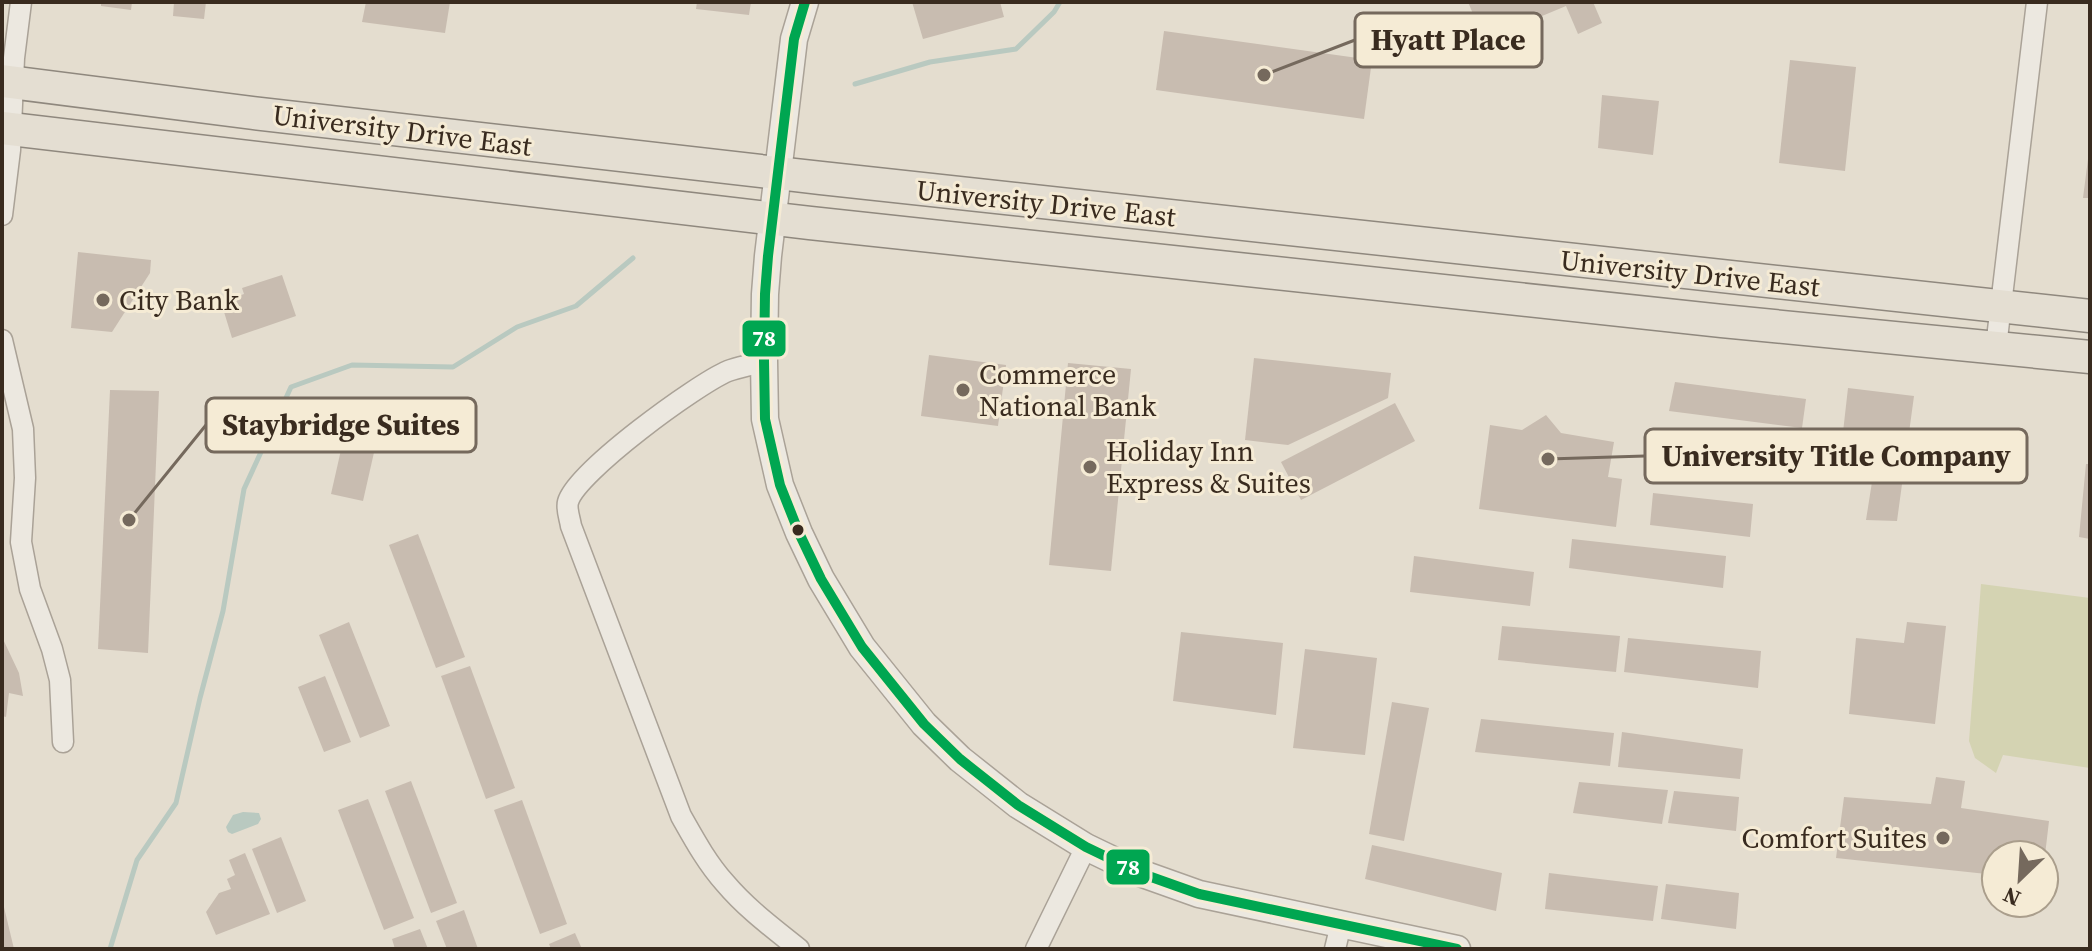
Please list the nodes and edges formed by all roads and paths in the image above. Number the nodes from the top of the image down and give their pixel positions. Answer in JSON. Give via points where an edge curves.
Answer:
{"nodes":[{"id":1,"x":21,"y":2,"type":"edge"},
{"id":2,"x":805,"y":2,"type":"edge"},
{"id":3,"x":2037,"y":2,"type":"edge"},
{"id":4,"x":8,"y":82,"type":"edge"},
{"id":5,"x":7,"y":129,"type":"edge"},
{"id":6,"x":777,"y":173,"type":"junction"},
{"id":7,"x":2,"y":215,"type":"edge"},
{"id":8,"x":772,"y":219,"type":"junction"},
{"id":9,"x":1467,"y":249,"type":"junction"},
{"id":10,"x":1464,"y":293,"type":"junction"},
{"id":11,"x":2001,"y":307,"type":"junction"},
{"id":12,"x":2090,"y":316,"type":"edge"},
{"id":13,"x":2,"y":340,"type":"edge"},
{"id":14,"x":1996,"y":347,"type":"junction"},
{"id":15,"x":2090,"y":357,"type":"edge"},
{"id":16,"x":764,"y":361,"type":"junction"},
{"id":17,"x":63,"y":742,"type":"dead end"},
{"id":18,"x":1086,"y":847,"type":"junction"},
{"id":19,"x":1338,"y":937,"type":"edge"},
{"id":20,"x":799,"y":949,"type":"edge"},
{"id":21,"x":1036,"y":949,"type":"edge"},
{"id":22,"x":1457,"y":949,"type":"edge"}],
"edges":[{"from":1,"to":4,"type":"street"},
{"from":2,"to":6,"type":"street","via":[[794,39]]},
{"from":3,"to":11,"type":"street"},
{"from":4,"to":5,"type":"street"},
{"from":4,"to":6,"type":"main road","name":"University Drive East"},
{"from":5,"to":7,"type":"street"},
{"from":5,"to":8,"type":"main road","name":"University Drive East"},
{"from":6,"to":8,"type":"street"},
{"from":6,"to":9,"type":"main road","name":"University Drive East"},
{"from":8,"to":10,"type":"main road","name":"University Drive East"},
{"from":8,"to":16,"type":"street"},
{"from":9,"to":10,"type":"main road"},
{"from":9,"to":11,"type":"main road","name":"University Drive East"},
{"from":10,"to":14,"type":"main road","name":"University Drive East"},
{"from":11,"to":12,"type":"main road","name":"University Drive East"},
{"from":11,"to":14,"type":"street"},
{"from":13,"to":17,"type":"street","via":[[23,429],[21,542],[30,589],[60,680]]},
{"from":14,"to":15,"type":"main road","name":"University Drive East"},
{"from":16,"to":18,"type":"street","via":[[765,419],[780,485],[821,579],[862,647],[924,724],[960,759],[1018,805]]},
{"from":16,"to":20,"type":"street","via":[[727,372],[635,434],[593,468],[567,505],[681,816],[723,882]]},
{"from":18,"to":19,"type":"street","via":[[1140,873]]},
{"from":18,"to":21,"type":"street"},
{"from":19,"to":22,"type":"street"}]}
